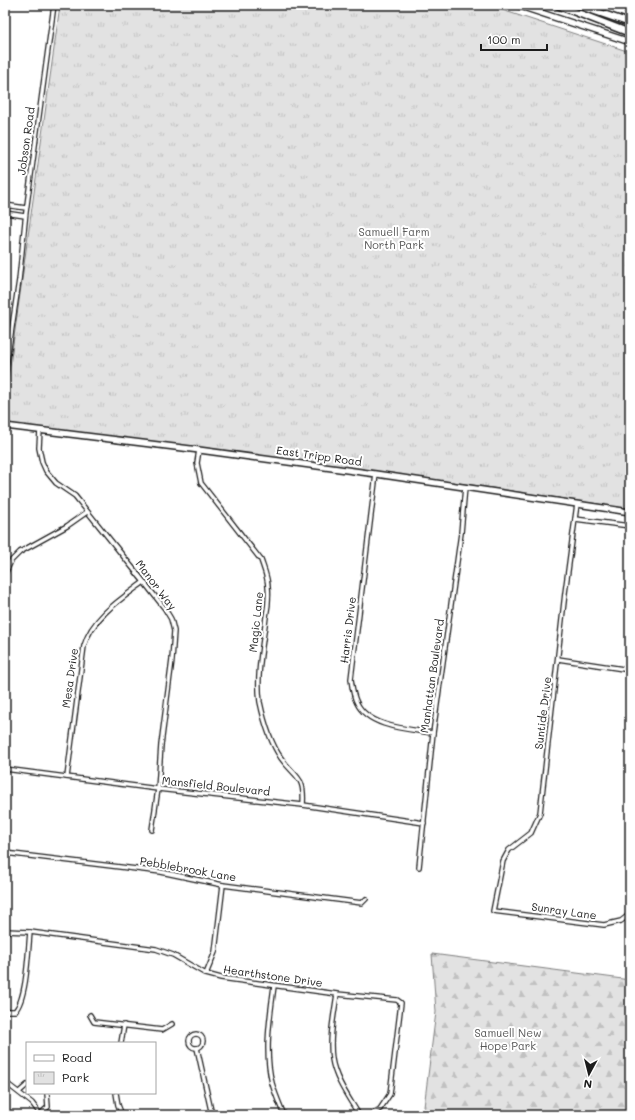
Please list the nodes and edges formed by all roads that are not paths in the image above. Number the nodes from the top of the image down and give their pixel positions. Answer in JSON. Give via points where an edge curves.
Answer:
{"nodes":[{"id":1,"x":54,"y":5,"type":"edge"},
{"id":2,"x":517,"y":5,"type":"edge"},
{"id":3,"x":557,"y":5,"type":"edge"},
{"id":4,"x":577,"y":5,"type":"edge"},
{"id":5,"x":619,"y":5,"type":"edge"},
{"id":6,"x":630,"y":9,"type":"edge"},
{"id":7,"x":630,"y":23,"type":"edge"},
{"id":8,"x":630,"y":34,"type":"edge"},
{"id":9,"x":630,"y":42,"type":"edge"},
{"id":10,"x":5,"y":205,"type":"edge"},
{"id":11,"x":26,"y":208,"type":"junction"},
{"id":12,"x":5,"y":213,"type":"edge"},
{"id":13,"x":25,"y":216,"type":"junction"},
{"id":14,"x":5,"y":374,"type":"edge"},
{"id":15,"x":5,"y":426,"type":"edge"},
{"id":16,"x":40,"y":430,"type":"junction"},
{"id":17,"x":199,"y":450,"type":"junction"},
{"id":18,"x":376,"y":474,"type":"junction"},
{"id":19,"x":465,"y":487,"type":"junction"},
{"id":20,"x":577,"y":504,"type":"junction"},
{"id":21,"x":87,"y":512,"type":"junction"},
{"id":22,"x":630,"y":512,"type":"edge"},
{"id":23,"x":575,"y":519,"type":"junction"},
{"id":24,"x":630,"y":526,"type":"edge"},
{"id":25,"x":5,"y":574,"type":"edge"},
{"id":26,"x":144,"y":582,"type":"junction"},
{"id":27,"x":558,"y":659,"type":"junction"},
{"id":28,"x":630,"y":670,"type":"edge"},
{"id":29,"x":433,"y":732,"type":"junction"},
{"id":30,"x":5,"y":769,"type":"edge"},
{"id":31,"x":67,"y":777,"type":"junction"},
{"id":32,"x":158,"y":789,"type":"junction"},
{"id":33,"x":303,"y":805,"type":"junction"},
{"id":34,"x":424,"y":823,"type":"junction"},
{"id":35,"x":152,"y":830,"type":"dead end"},
{"id":36,"x":5,"y":853,"type":"edge"},
{"id":37,"x":419,"y":867,"type":"dead end"},
{"id":38,"x":223,"y":885,"type":"junction"},
{"id":39,"x":366,"y":899,"type":"dead end"},
{"id":40,"x":493,"y":911,"type":"joint"},
{"id":41,"x":630,"y":914,"type":"edge"},
{"id":42,"x":5,"y":931,"type":"edge"},
{"id":43,"x":30,"y":932,"type":"junction"},
{"id":44,"x":206,"y":974,"type":"junction"},
{"id":45,"x":274,"y":986,"type":"junction"},
{"id":46,"x":337,"y":994,"type":"junction"},
{"id":47,"x":5,"y":1011,"type":"edge"},
{"id":48,"x":90,"y":1015,"type":"dead end"},
{"id":49,"x":172,"y":1024,"type":"dead end"},
{"id":50,"x":124,"y":1025,"type":"junction"},
{"id":51,"x":121,"y":1042,"type":"edge"},
{"id":52,"x":197,"y":1048,"type":"dead end"},
{"id":53,"x":5,"y":1082,"type":"edge"},
{"id":54,"x":26,"y":1087,"type":"edge"},
{"id":55,"x":19,"y":1092,"type":"junction"},
{"id":56,"x":47,"y":1094,"type":"edge"},
{"id":57,"x":116,"y":1094,"type":"edge"},
{"id":58,"x":41,"y":1114,"type":"edge"},
{"id":59,"x":122,"y":1115,"type":"edge"},
{"id":60,"x":212,"y":1115,"type":"edge"},
{"id":61,"x":284,"y":1115,"type":"edge"},
{"id":62,"x":359,"y":1115,"type":"edge"},
{"id":63,"x":370,"y":1115,"type":"edge"}],
"edges":[{"from":1,"to":11,"type":"street","name":"Jobson Road"},
{"from":2,"to":9,"type":"street"},
{"from":3,"to":8,"type":"highway"},
{"from":4,"to":7,"type":"highway"},
{"from":5,"to":6,"type":"highway"},
{"from":10,"to":11,"type":"street"},
{"from":11,"to":13,"type":"street","name":"Jobson Road"},
{"from":12,"to":13,"type":"street"},
{"from":13,"to":14,"type":"street","name":"Jobson Road","via":[[19,280]]},
{"from":15,"to":16,"type":"street","name":"East Tripp Road"},
{"from":16,"to":17,"type":"street","name":"East Tripp Road"},
{"from":16,"to":21,"type":"street","name":"Manor Way","via":[[39,448],[46,471],[56,483],[75,496]]},
{"from":17,"to":18,"type":"street","name":"East Tripp Road"},
{"from":17,"to":33,"type":"street","name":"Magic Lane","via":[[197,463],[201,483],[261,560],[264,569],[268,586],[268,606],[259,676],[260,700],[274,745],[302,785]]},
{"from":18,"to":19,"type":"street","name":"East Tripp Road"},
{"from":18,"to":29,"type":"street","name":"Harris Drive","via":[[350,679],[353,693],[362,710],[387,725]]},
{"from":19,"to":20,"type":"street","name":"East Tripp Road"},
{"from":19,"to":29,"type":"street","name":"Manhattan Boulevard"},
{"from":20,"to":22,"type":"street","name":"East Tripp Road"},
{"from":20,"to":23,"type":"street","name":"Suntide Drive"},
{"from":21,"to":25,"type":"street","via":[[20,552],[11,561]]},
{"from":21,"to":26,"type":"street","name":"Manor Way"},
{"from":23,"to":24,"type":"street"},
{"from":23,"to":27,"type":"street","name":"Suntide Drive"},
{"from":26,"to":31,"type":"street","name":"Mesa Drive","via":[[97,620],[86,637]]},
{"from":26,"to":32,"type":"street","name":"Manor Way","via":[[165,608],[174,631]]},
{"from":27,"to":28,"type":"street"},
{"from":27,"to":40,"type":"street","name":"Suntide Drive","via":[[540,813],[531,832],[509,850],[503,861]]},
{"from":29,"to":34,"type":"street","name":"Manhattan Boulevard"},
{"from":30,"to":31,"type":"street","name":"Mansfield Boulevard"},
{"from":31,"to":32,"type":"street","name":"Mansfield Boulevard"},
{"from":32,"to":33,"type":"street","name":"Mansfield Boulevard"},
{"from":32,"to":35,"type":"street","name":"Manor Way"},
{"from":33,"to":34,"type":"street","name":"Mansfield Boulevard"},
{"from":34,"to":37,"type":"street","name":"Manhattan Boulevard"},
{"from":36,"to":38,"type":"street","name":"Pebblebrook Lane","via":[[161,872]]},
{"from":38,"to":39,"type":"street","name":"Pebblebrook Lane","via":[[362,903]]},
{"from":38,"to":44,"type":"street","via":[[214,952]]},
{"from":40,"to":41,"type":"street","name":"Sunray Lane","via":[[604,925],[620,922]]},
{"from":42,"to":43,"type":"street","name":"Hearthstone Drive"},
{"from":43,"to":44,"type":"street","name":"Hearthstone Drive","via":[[156,949],[173,955]]},
{"from":43,"to":47,"type":"street","via":[[23,991],[15,1011]]},
{"from":44,"to":45,"type":"street","name":"Hearthstone Drive"},
{"from":45,"to":46,"type":"street","name":"Hearthstone Drive"},
{"from":45,"to":61,"type":"street","via":[[268,1040],[269,1067],[272,1084]]},
{"from":46,"to":62,"type":"street","via":[[332,1059],[339,1082]]},
{"from":46,"to":63,"type":"street","name":"Hearthstone Drive","via":[[397,1000],[401,1003],[390,1094],[380,1109]]},
{"from":48,"to":50,"type":"street","via":[[94,1022]]},
{"from":49,"to":50,"type":"street","via":[[162,1030]]},
{"from":50,"to":51,"type":"street"},
{"from":52,"to":60,"type":"street"},
{"from":53,"to":55,"type":"street"},
{"from":54,"to":55,"type":"street"},
{"from":55,"to":58,"type":"street"},
{"from":56,"to":58,"type":"street","via":[[48,1107]]},
{"from":57,"to":59,"type":"street"}]}
